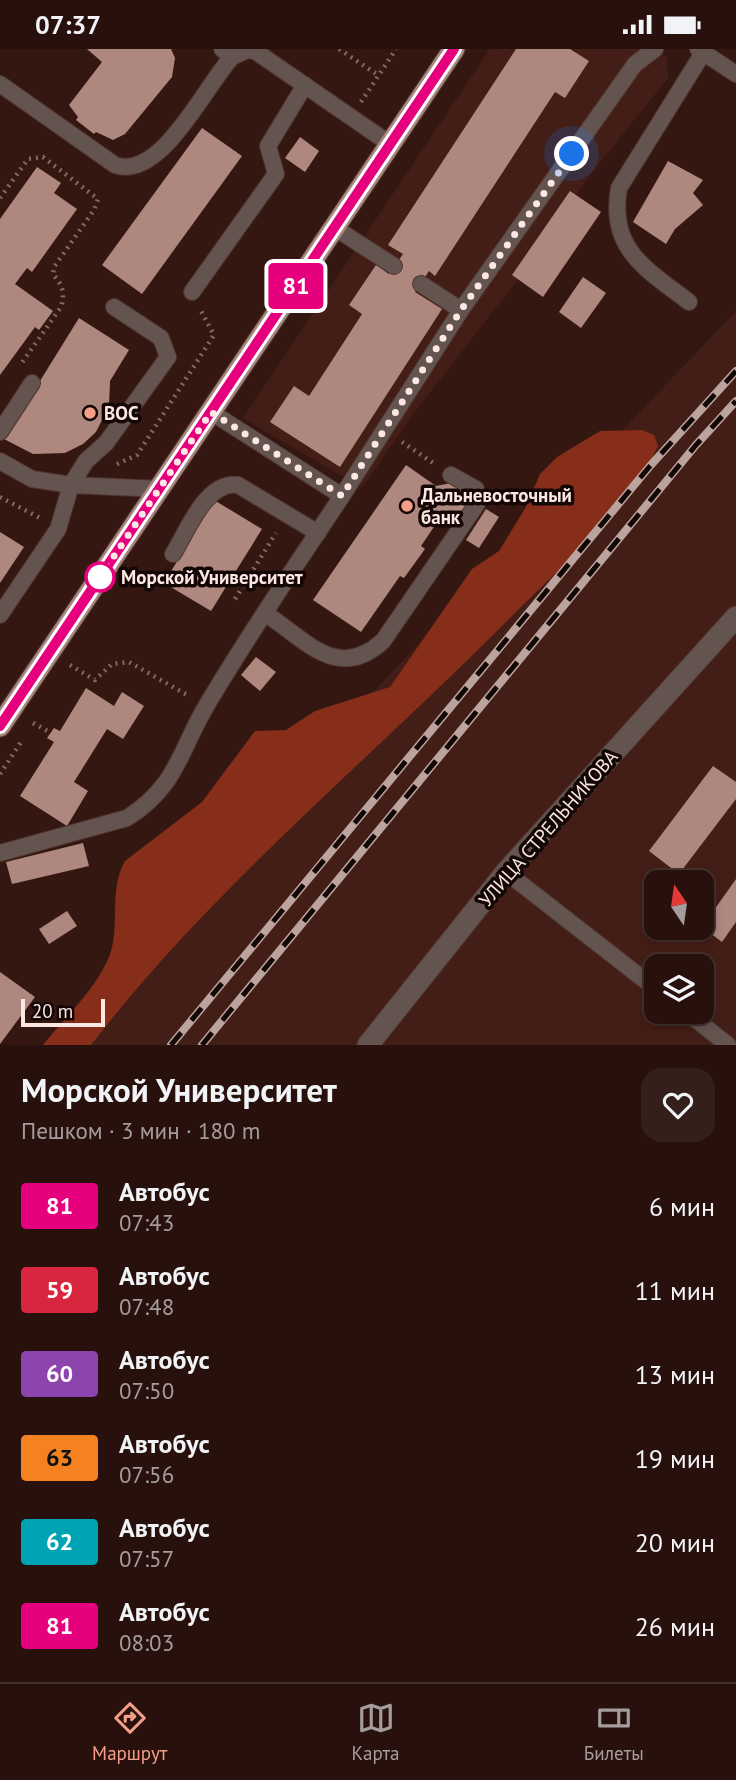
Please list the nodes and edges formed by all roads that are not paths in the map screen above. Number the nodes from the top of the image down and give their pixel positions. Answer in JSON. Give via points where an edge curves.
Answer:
{"nodes":[{"id":1,"x":247,"y":49,"type":"edge"},
{"id":2,"x":454,"y":49,"type":"edge"},
{"id":3,"x":655,"y":49,"type":"edge"},
{"id":4,"x":701,"y":51,"type":"edge"},
{"id":5,"x":227,"y":53,"type":"edge"},
{"id":6,"x":736,"y":74,"type":"edge"},
{"id":7,"x":0,"y":84,"type":"edge"},
{"id":8,"x":305,"y":85,"type":"junction"},
{"id":9,"x":390,"y":144,"type":"junction"},
{"id":10,"x":335,"y":228,"type":"junction"},
{"id":11,"x":394,"y":266,"type":"dead end"},
{"id":12,"x":421,"y":283,"type":"dead end"},
{"id":13,"x":192,"y":292,"type":"dead end"},
{"id":14,"x":689,"y":302,"type":"dead end"},
{"id":15,"x":114,"y":307,"type":"dead end"},
{"id":16,"x":461,"y":310,"type":"junction"},
{"id":17,"x":32,"y":383,"type":"dead end"},
{"id":18,"x":211,"y":412,"type":"junction"},
{"id":19,"x":0,"y":432,"type":"edge"},
{"id":20,"x":0,"y":461,"type":"edge"},
{"id":21,"x":451,"y":475,"type":"road end"},
{"id":22,"x":71,"y":485,"type":"junction"},
{"id":23,"x":161,"y":489,"type":"junction"},
{"id":24,"x":342,"y":496,"type":"junction"},
{"id":25,"x":318,"y":533,"type":"junction"},
{"id":26,"x":173,"y":554,"type":"dead end"},
{"id":27,"x":266,"y":614,"type":"junction"},
{"id":28,"x":0,"y":615,"type":"edge"},
{"id":29,"x":736,"y":617,"type":"edge"},
{"id":30,"x":0,"y":726,"type":"edge"},
{"id":31,"x":0,"y":853,"type":"edge"},
{"id":32,"x":506,"y":872,"type":"junction"},
{"id":33,"x":644,"y":980,"type":"edge"},
{"id":34,"x":701,"y":1024,"type":"edge"},
{"id":35,"x":368,"y":1045,"type":"edge"},
{"id":36,"x":728,"y":1045,"type":"edge"}],
"edges":[{"from":1,"to":5,"type":"lane"},
{"from":1,"to":8,"type":"lane"},
{"from":2,"to":9,"type":"main road"},
{"from":3,"to":16,"type":"lane","via":[[635,64]]},
{"from":4,"to":6,"type":"lane"},
{"from":4,"to":14,"type":"lane","via":[[619,188],[614,214],[627,247],[641,265]]},
{"from":5,"to":7,"type":"lane","via":[[159,153],[134,168],[115,165]]},
{"from":8,"to":9,"type":"lane"},
{"from":8,"to":13,"type":"lane","via":[[268,146],[276,174]]},
{"from":9,"to":10,"type":"main road"},
{"from":10,"to":11,"type":"lane"},
{"from":10,"to":18,"type":"main road"},
{"from":12,"to":16,"type":"lane"},
{"from":15,"to":22,"type":"lane","via":[[161,338],[168,357]]},
{"from":16,"to":24,"type":"lane"},
{"from":17,"to":19,"type":"lane"},
{"from":18,"to":23,"type":"main road"},
{"from":18,"to":24,"type":"lane"},
{"from":20,"to":22,"type":"lane","via":[[32,479]]},
{"from":21,"to":27,"type":"lane","via":[[476,489],[477,504],[383,641],[367,655],[335,659]]},
{"from":22,"to":23,"type":"lane"},
{"from":22,"to":28,"type":"lane","via":[[58,529]]},
{"from":23,"to":30,"type":"main road"},
{"from":24,"to":25,"type":"lane"},
{"from":25,"to":26,"type":"lane","via":[[238,485],[228,485],[212,493]]},
{"from":25,"to":27,"type":"lane"},
{"from":27,"to":31,"type":"lane","via":[[206,705],[170,777],[144,807],[105,826]]},
{"from":29,"to":32,"type":"street","name":"УЛИЦА СТРЕЛЬНИКОВА"},
{"from":32,"to":33,"type":"lane"},
{"from":32,"to":35,"type":"street","name":"УЛИЦА СТРЕЛЬНИКОВА"},
{"from":34,"to":36,"type":"lane"}]}
